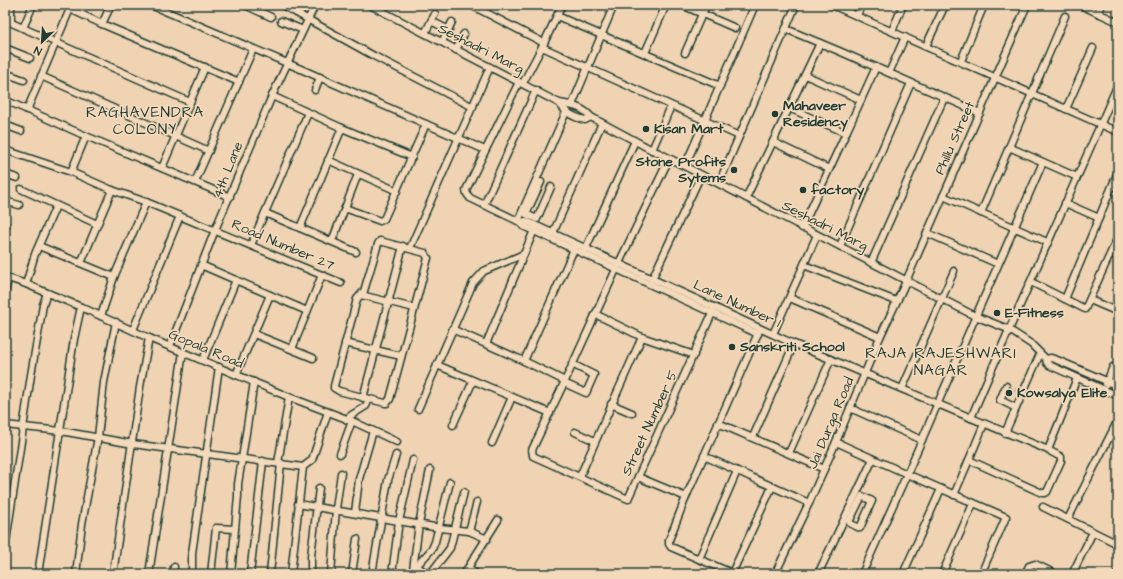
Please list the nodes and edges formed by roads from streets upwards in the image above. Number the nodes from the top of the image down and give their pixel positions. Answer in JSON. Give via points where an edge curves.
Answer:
{"nodes":[{"id":1,"x":12,"y":5,"type":"edge"},
{"id":2,"x":34,"y":5,"type":"edge"},
{"id":3,"x":111,"y":5,"type":"edge"},
{"id":4,"x":151,"y":5,"type":"edge"},
{"id":5,"x":245,"y":5,"type":"edge"},
{"id":6,"x":282,"y":5,"type":"edge"},
{"id":7,"x":315,"y":5,"type":"edge"},
{"id":8,"x":370,"y":5,"type":"edge"},
{"id":9,"x":471,"y":5,"type":"edge"},
{"id":10,"x":562,"y":5,"type":"edge"},
{"id":11,"x":614,"y":5,"type":"edge"},
{"id":12,"x":666,"y":5,"type":"edge"},
{"id":13,"x":682,"y":5,"type":"edge"},
{"id":14,"x":706,"y":5,"type":"edge"},
{"id":15,"x":755,"y":5,"type":"edge"},
{"id":16,"x":796,"y":5,"type":"edge"},
{"id":17,"x":832,"y":5,"type":"edge"},
{"id":18,"x":861,"y":5,"type":"edge"},
{"id":19,"x":903,"y":5,"type":"edge"},
{"id":20,"x":944,"y":5,"type":"edge"},
{"id":21,"x":984,"y":5,"type":"edge"},
{"id":22,"x":1027,"y":5,"type":"edge"},
{"id":23,"x":1080,"y":5,"type":"edge"},
{"id":24,"x":1101,"y":5,"type":"edge"},
{"id":25,"x":71,"y":7,"type":"edge"},
{"id":26,"x":382,"y":8,"type":"edge"},
{"id":27,"x":1095,"y":9,"type":"edge"},
{"id":28,"x":435,"y":14,"type":"dead end"},
{"id":29,"x":702,"y":14,"type":"junction"},
{"id":30,"x":557,"y":16,"type":"junction"},
{"id":31,"x":857,"y":16,"type":"junction"},
{"id":32,"x":1065,"y":16,"type":"dead end"},
{"id":33,"x":271,"y":17,"type":"dead end"},
{"id":34,"x":308,"y":19,"type":"junction"},
{"id":35,"x":281,"y":20,"type":"dead end"},
{"id":36,"x":8,"y":21,"type":"edge"},
{"id":37,"x":431,"y":21,"type":"junction"},
{"id":38,"x":452,"y":22,"type":"dead end"},
{"id":39,"x":1118,"y":22,"type":"edge"},
{"id":40,"x":102,"y":24,"type":"junction"},
{"id":41,"x":23,"y":28,"type":"junction"},
{"id":42,"x":735,"y":28,"type":"dead end"},
{"id":43,"x":786,"y":29,"type":"junction"},
{"id":44,"x":303,"y":30,"type":"junction"},
{"id":45,"x":449,"y":30,"type":"junction"},
{"id":46,"x":892,"y":31,"type":"junction"},
{"id":47,"x":425,"y":34,"type":"junction"},
{"id":48,"x":464,"y":34,"type":"dead end"},
{"id":49,"x":601,"y":35,"type":"junction"},
{"id":50,"x":905,"y":37,"type":"junction"},
{"id":51,"x":442,"y":42,"type":"junction"},
{"id":52,"x":55,"y":43,"type":"junction"},
{"id":53,"x":820,"y":43,"type":"junction"},
{"id":54,"x":543,"y":45,"type":"junction"},
{"id":55,"x":926,"y":46,"type":"junction"},
{"id":56,"x":5,"y":48,"type":"edge"},
{"id":57,"x":1093,"y":48,"type":"dead end"},
{"id":58,"x":253,"y":49,"type":"junction"},
{"id":59,"x":456,"y":50,"type":"junction"},
{"id":60,"x":686,"y":53,"type":"dead end"},
{"id":61,"x":645,"y":54,"type":"junction"},
{"id":62,"x":30,"y":58,"type":"dead end"},
{"id":63,"x":961,"y":61,"type":"junction"},
{"id":64,"x":287,"y":62,"type":"junction"},
{"id":65,"x":205,"y":67,"type":"junction"},
{"id":66,"x":490,"y":67,"type":"junction"},
{"id":67,"x":588,"y":67,"type":"junction"},
{"id":68,"x":876,"y":67,"type":"junction"},
{"id":69,"x":5,"y":73,"type":"edge"},
{"id":70,"x":889,"y":73,"type":"junction"},
{"id":71,"x":805,"y":75,"type":"junction"},
{"id":72,"x":41,"y":76,"type":"junction"},
{"id":73,"x":996,"y":76,"type":"junction"},
{"id":74,"x":320,"y":77,"type":"junction"},
{"id":75,"x":24,"y":80,"type":"dead end"},
{"id":76,"x":239,"y":82,"type":"junction"},
{"id":77,"x":521,"y":82,"type":"junction"},
{"id":78,"x":911,"y":83,"type":"junction"},
{"id":79,"x":1118,"y":84,"type":"edge"},
{"id":80,"x":720,"y":86,"type":"junction"},
{"id":81,"x":315,"y":90,"type":"dead end"},
{"id":82,"x":536,"y":90,"type":"junction"},
{"id":83,"x":1032,"y":94,"type":"junction"},
{"id":84,"x":272,"y":96,"type":"junction"},
{"id":85,"x":944,"y":98,"type":"junction"},
{"id":86,"x":5,"y":100,"type":"edge"},
{"id":87,"x":861,"y":100,"type":"junction"},
{"id":88,"x":190,"y":102,"type":"junction"},
{"id":89,"x":559,"y":103,"type":"junction"},
{"id":90,"x":572,"y":105,"type":"junction"},
{"id":91,"x":671,"y":106,"type":"junction"},
{"id":92,"x":473,"y":107,"type":"junction"},
{"id":93,"x":790,"y":108,"type":"junction"},
{"id":94,"x":1066,"y":109,"type":"junction"},
{"id":95,"x":27,"y":110,"type":"junction"},
{"id":96,"x":566,"y":112,"type":"junction"},
{"id":97,"x":308,"y":113,"type":"junction"},
{"id":98,"x":980,"y":113,"type":"junction"},
{"id":99,"x":591,"y":117,"type":"junction"},
{"id":100,"x":705,"y":121,"type":"junction"},
{"id":101,"x":602,"y":123,"type":"junction"},
{"id":102,"x":1101,"y":123,"type":"junction"},
{"id":103,"x":426,"y":124,"type":"junction"},
{"id":104,"x":5,"y":125,"type":"edge"},
{"id":105,"x":342,"y":128,"type":"junction"},
{"id":106,"x":21,"y":131,"type":"dead end"},
{"id":107,"x":1118,"y":132,"type":"edge"},
{"id":108,"x":846,"y":133,"type":"junction"},
{"id":109,"x":86,"y":136,"type":"junction"},
{"id":110,"x":175,"y":136,"type":"junction"},
{"id":111,"x":739,"y":136,"type":"junction"},
{"id":112,"x":459,"y":138,"type":"junction"},
{"id":113,"x":635,"y":141,"type":"junction"},
{"id":114,"x":773,"y":142,"type":"junction"},
{"id":115,"x":1009,"y":147,"type":"junction"},
{"id":116,"x":5,"y":150,"type":"edge"},
{"id":117,"x":485,"y":150,"type":"junction"},
{"id":118,"x":652,"y":150,"type":"junction"},
{"id":119,"x":209,"y":151,"type":"junction"},
{"id":120,"x":412,"y":157,"type":"junction"},
{"id":121,"x":669,"y":158,"type":"junction"},
{"id":122,"x":328,"y":160,"type":"junction"},
{"id":123,"x":1043,"y":162,"type":"junction"},
{"id":124,"x":685,"y":166,"type":"junction"},
{"id":125,"x":162,"y":168,"type":"junction"},
{"id":126,"x":829,"y":169,"type":"junction"},
{"id":127,"x":71,"y":172,"type":"junction"},
{"id":128,"x":1118,"y":172,"type":"edge"},
{"id":129,"x":5,"y":174,"type":"edge"},
{"id":130,"x":358,"y":174,"type":"junction"},
{"id":131,"x":701,"y":175,"type":"junction"},
{"id":132,"x":1077,"y":177,"type":"junction"},
{"id":133,"x":17,"y":178,"type":"dead end"},
{"id":134,"x":194,"y":182,"type":"junction"},
{"id":135,"x":541,"y":182,"type":"dead end"},
{"id":136,"x":718,"y":183,"type":"junction"},
{"id":137,"x":551,"y":187,"type":"dead end"},
{"id":138,"x":21,"y":190,"type":"dead end"},
{"id":139,"x":112,"y":190,"type":"junction"},
{"id":140,"x":397,"y":191,"type":"junction"},
{"id":141,"x":532,"y":195,"type":"junction"},
{"id":142,"x":943,"y":196,"type":"junction"},
{"id":143,"x":230,"y":197,"type":"junction"},
{"id":144,"x":746,"y":198,"type":"junction"},
{"id":145,"x":5,"y":201,"type":"edge"},
{"id":146,"x":545,"y":201,"type":"junction"},
{"id":147,"x":146,"y":202,"type":"junction"},
{"id":148,"x":1065,"y":203,"type":"junction"},
{"id":149,"x":19,"y":204,"type":"dead end"},
{"id":150,"x":484,"y":205,"type":"junction"},
{"id":151,"x":56,"y":206,"type":"junction"},
{"id":152,"x":345,"y":208,"type":"junction"},
{"id":153,"x":265,"y":213,"type":"junction"},
{"id":154,"x":981,"y":213,"type":"junction"},
{"id":155,"x":180,"y":216,"type":"junction"},
{"id":156,"x":1099,"y":218,"type":"junction"},
{"id":157,"x":519,"y":221,"type":"junction"},
{"id":158,"x":97,"y":224,"type":"junction"},
{"id":159,"x":300,"y":228,"type":"junction"},
{"id":160,"x":535,"y":228,"type":"junction"},
{"id":161,"x":802,"y":228,"type":"junction"},
{"id":162,"x":1014,"y":228,"type":"junction"},
{"id":163,"x":215,"y":230,"type":"junction"},
{"id":164,"x":553,"y":233,"type":"junction"},
{"id":165,"x":927,"y":233,"type":"junction"},
{"id":166,"x":817,"y":235,"type":"junction"},
{"id":167,"x":1118,"y":237,"type":"edge"},
{"id":168,"x":332,"y":241,"type":"junction"},
{"id":169,"x":1048,"y":242,"type":"junction"},
{"id":170,"x":251,"y":245,"type":"junction"},
{"id":171,"x":39,"y":246,"type":"junction"},
{"id":172,"x":402,"y":246,"type":"junction"},
{"id":173,"x":840,"y":246,"type":"junction"},
{"id":174,"x":575,"y":247,"type":"junction"},
{"id":175,"x":410,"y":248,"type":"junction"},
{"id":176,"x":584,"y":251,"type":"junction"},
{"id":177,"x":356,"y":252,"type":"dead end"},
{"id":178,"x":524,"y":254,"type":"junction"},
{"id":179,"x":81,"y":263,"type":"junction"},
{"id":180,"x":871,"y":263,"type":"junction"},
{"id":181,"x":998,"y":264,"type":"junction"},
{"id":182,"x":201,"y":265,"type":"junction"},
{"id":183,"x":804,"y":265,"type":"junction"},
{"id":184,"x":617,"y":266,"type":"junction"},
{"id":185,"x":954,"y":271,"type":"dead end"},
{"id":186,"x":322,"y":275,"type":"junction"},
{"id":187,"x":114,"y":276,"type":"junction"},
{"id":188,"x":6,"y":278,"type":"edge"},
{"id":189,"x":652,"y":279,"type":"junction"},
{"id":190,"x":236,"y":280,"type":"junction"},
{"id":191,"x":906,"y":280,"type":"junction"},
{"id":192,"x":1031,"y":282,"type":"junction"},
{"id":193,"x":341,"y":283,"type":"dead end"},
{"id":194,"x":26,"y":284,"type":"junction"},
{"id":195,"x":5,"y":292,"type":"edge"},
{"id":196,"x":46,"y":293,"type":"junction"},
{"id":197,"x":270,"y":295,"type":"junction"},
{"id":198,"x":361,"y":295,"type":"junction"},
{"id":199,"x":790,"y":298,"type":"junction"},
{"id":200,"x":942,"y":299,"type":"junction"},
{"id":201,"x":1065,"y":299,"type":"junction"},
{"id":202,"x":1090,"y":300,"type":"junction"},
{"id":203,"x":896,"y":301,"type":"junction"},
{"id":204,"x":388,"y":302,"type":"junction"},
{"id":205,"x":81,"y":307,"type":"junction"},
{"id":206,"x":414,"y":308,"type":"junction"},
{"id":207,"x":714,"y":310,"type":"junction"},
{"id":208,"x":307,"y":311,"type":"junction"},
{"id":209,"x":1118,"y":312,"type":"edge"},
{"id":210,"x":595,"y":314,"type":"junction"},
{"id":211,"x":101,"y":316,"type":"junction"},
{"id":212,"x":975,"y":316,"type":"junction"},
{"id":213,"x":116,"y":322,"type":"junction"},
{"id":214,"x":452,"y":329,"type":"junction"},
{"id":215,"x":133,"y":330,"type":"junction"},
{"id":216,"x":1008,"y":330,"type":"junction"},
{"id":217,"x":759,"y":331,"type":"junction"},
{"id":218,"x":254,"y":334,"type":"junction"},
{"id":219,"x":773,"y":334,"type":"junction"},
{"id":220,"x":642,"y":337,"type":"junction"},
{"id":221,"x":880,"y":337,"type":"junction"},
{"id":222,"x":149,"y":338,"type":"junction"},
{"id":223,"x":345,"y":343,"type":"junction"},
{"id":224,"x":486,"y":344,"type":"junction"},
{"id":225,"x":794,"y":344,"type":"junction"},
{"id":226,"x":170,"y":346,"type":"junction"},
{"id":227,"x":292,"y":349,"type":"junction"},
{"id":228,"x":376,"y":350,"type":"junction"},
{"id":229,"x":183,"y":352,"type":"junction"},
{"id":230,"x":1040,"y":354,"type":"junction"},
{"id":231,"x":694,"y":355,"type":"junction"},
{"id":232,"x":401,"y":356,"type":"junction"},
{"id":233,"x":313,"y":358,"type":"dead end"},
{"id":234,"x":831,"y":359,"type":"junction"},
{"id":235,"x":1046,"y":359,"type":"junction"},
{"id":236,"x":204,"y":360,"type":"junction"},
{"id":237,"x":524,"y":361,"type":"junction"},
{"id":238,"x":572,"y":364,"type":"junction"},
{"id":239,"x":437,"y":365,"type":"junction"},
{"id":240,"x":219,"y":367,"type":"junction"},
{"id":241,"x":1113,"y":367,"type":"dead end"},
{"id":242,"x":865,"y":373,"type":"junction"},
{"id":243,"x":236,"y":375,"type":"junction"},
{"id":244,"x":1077,"y":378,"type":"junction"},
{"id":245,"x":473,"y":381,"type":"junction"},
{"id":246,"x":1107,"y":381,"type":"junction"},
{"id":247,"x":254,"y":382,"type":"junction"},
{"id":248,"x":565,"y":382,"type":"junction"},
{"id":249,"x":1006,"y":386,"type":"dead end"},
{"id":250,"x":1118,"y":386,"type":"edge"},
{"id":251,"x":902,"y":389,"type":"junction"},
{"id":252,"x":1104,"y":389,"type":"junction"},
{"id":253,"x":1118,"y":396,"type":"edge"},
{"id":254,"x":289,"y":397,"type":"junction"},
{"id":255,"x":512,"y":397,"type":"junction"},
{"id":256,"x":363,"y":398,"type":"junction"},
{"id":257,"x":1011,"y":401,"type":"dead end"},
{"id":258,"x":611,"y":404,"type":"junction"},
{"id":259,"x":938,"y":404,"type":"junction"},
{"id":260,"x":1017,"y":406,"type":"junction"},
{"id":261,"x":850,"y":408,"type":"junction"},
{"id":262,"x":418,"y":409,"type":"dead end"},
{"id":263,"x":360,"y":410,"type":"junction"},
{"id":264,"x":328,"y":412,"type":"junction"},
{"id":265,"x":550,"y":413,"type":"junction"},
{"id":266,"x":632,"y":413,"type":"dead end"},
{"id":267,"x":971,"y":418,"type":"junction"},
{"id":268,"x":350,"y":420,"type":"junction"},
{"id":269,"x":1118,"y":420,"type":"edge"},
{"id":270,"x":718,"y":423,"type":"junction"},
{"id":271,"x":984,"y":424,"type":"junction"},
{"id":272,"x":5,"y":425,"type":"edge"},
{"id":273,"x":453,"y":425,"type":"dead end"},
{"id":274,"x":23,"y":428,"type":"junction"},
{"id":275,"x":61,"y":431,"type":"junction"},
{"id":276,"x":373,"y":431,"type":"junction"},
{"id":277,"x":575,"y":432,"type":"dead end"},
{"id":278,"x":1005,"y":433,"type":"junction"},
{"id":279,"x":98,"y":437,"type":"junction"},
{"id":280,"x":752,"y":437,"type":"junction"},
{"id":281,"x":922,"y":440,"type":"junction"},
{"id":282,"x":595,"y":441,"type":"junction"},
{"id":283,"x":397,"y":442,"type":"dead end"},
{"id":284,"x":836,"y":442,"type":"junction"},
{"id":285,"x":492,"y":443,"type":"dead end"},
{"id":286,"x":133,"y":444,"type":"junction"},
{"id":287,"x":169,"y":448,"type":"junction"},
{"id":288,"x":1048,"y":450,"type":"junction"},
{"id":289,"x":207,"y":453,"type":"junction"},
{"id":290,"x":789,"y":453,"type":"junction"},
{"id":291,"x":340,"y":454,"type":"dead end"},
{"id":292,"x":396,"y":455,"type":"dead end"},
{"id":293,"x":704,"y":456,"type":"junction"},
{"id":294,"x":242,"y":458,"type":"junction"},
{"id":295,"x":873,"y":459,"type":"junction"},
{"id":296,"x":413,"y":460,"type":"dead end"},
{"id":297,"x":969,"y":460,"type":"junction"},
{"id":298,"x":263,"y":461,"type":"junction"},
{"id":299,"x":280,"y":463,"type":"junction"},
{"id":300,"x":303,"y":467,"type":"junction"},
{"id":301,"x":824,"y":469,"type":"junction"},
{"id":302,"x":430,"y":470,"type":"dead end"},
{"id":303,"x":737,"y":471,"type":"junction"},
{"id":304,"x":341,"y":472,"type":"dead end"},
{"id":305,"x":907,"y":474,"type":"junction"},
{"id":306,"x":580,"y":476,"type":"junction"},
{"id":307,"x":638,"y":477,"type":"junction"},
{"id":308,"x":450,"y":482,"type":"dead end"},
{"id":309,"x":772,"y":486,"type":"junction"},
{"id":310,"x":319,"y":488,"type":"dead end"},
{"id":311,"x":940,"y":489,"type":"junction"},
{"id":312,"x":464,"y":492,"type":"dead end"},
{"id":313,"x":954,"y":495,"type":"junction"},
{"id":314,"x":686,"y":497,"type":"junction"},
{"id":315,"x":857,"y":500,"type":"junction"},
{"id":316,"x":477,"y":502,"type":"dead end"},
{"id":317,"x":809,"y":503,"type":"junction"},
{"id":318,"x":298,"y":504,"type":"junction"},
{"id":319,"x":973,"y":504,"type":"junction"},
{"id":320,"x":317,"y":506,"type":"junction"},
{"id":321,"x":1043,"y":507,"type":"dead end"},
{"id":322,"x":336,"y":509,"type":"junction"},
{"id":323,"x":355,"y":513,"type":"junction"},
{"id":324,"x":849,"y":517,"type":"junction"},
{"id":325,"x":381,"y":518,"type":"junction"},
{"id":326,"x":1068,"y":519,"type":"junction"},
{"id":327,"x":498,"y":520,"type":"dead end"},
{"id":328,"x":399,"y":521,"type":"junction"},
{"id":329,"x":419,"y":524,"type":"junction"},
{"id":330,"x":440,"y":528,"type":"junction"},
{"id":331,"x":235,"y":529,"type":"junction"},
{"id":332,"x":456,"y":530,"type":"junction"},
{"id":333,"x":469,"y":531,"type":"junction"},
{"id":334,"x":1093,"y":532,"type":"junction"},
{"id":335,"x":486,"y":538,"type":"junction"},
{"id":336,"x":357,"y":539,"type":"dead end"},
{"id":337,"x":1118,"y":543,"type":"edge"},
{"id":338,"x":5,"y":548,"type":"edge"},
{"id":339,"x":699,"y":559,"type":"junction"},
{"id":340,"x":174,"y":567,"type":"dead end"},
{"id":341,"x":468,"y":568,"type":"junction"},
{"id":342,"x":413,"y":570,"type":"edge"},
{"id":343,"x":38,"y":574,"type":"edge"},
{"id":344,"x":76,"y":574,"type":"edge"},
{"id":345,"x":113,"y":574,"type":"edge"},
{"id":346,"x":149,"y":574,"type":"edge"},
{"id":347,"x":173,"y":574,"type":"edge"},
{"id":348,"x":192,"y":574,"type":"edge"},
{"id":349,"x":211,"y":574,"type":"edge"},
{"id":350,"x":231,"y":574,"type":"edge"},
{"id":351,"x":250,"y":574,"type":"edge"},
{"id":352,"x":270,"y":574,"type":"edge"},
{"id":353,"x":290,"y":574,"type":"edge"},
{"id":354,"x":311,"y":574,"type":"edge"},
{"id":355,"x":331,"y":574,"type":"edge"},
{"id":356,"x":352,"y":574,"type":"edge"},
{"id":357,"x":372,"y":574,"type":"edge"},
{"id":358,"x":392,"y":574,"type":"edge"},
{"id":359,"x":429,"y":574,"type":"edge"},
{"id":360,"x":464,"y":574,"type":"edge"},
{"id":361,"x":476,"y":574,"type":"edge"},
{"id":362,"x":733,"y":574,"type":"edge"},
{"id":363,"x":775,"y":574,"type":"edge"},
{"id":364,"x":818,"y":574,"type":"edge"},
{"id":365,"x":862,"y":574,"type":"edge"},
{"id":366,"x":903,"y":574,"type":"edge"},
{"id":367,"x":942,"y":574,"type":"edge"},
{"id":368,"x":981,"y":574,"type":"edge"},
{"id":369,"x":1025,"y":574,"type":"edge"},
{"id":370,"x":1056,"y":574,"type":"edge"},
{"id":371,"x":1072,"y":574,"type":"edge"}],
"edges":[{"from":1,"to":36,"type":"street"},
{"from":2,"to":41,"type":"street"},
{"from":3,"to":40,"type":"street"},
{"from":4,"to":58,"type":"street"},
{"from":5,"to":33,"type":"street"},
{"from":6,"to":34,"type":"street"},
{"from":7,"to":34,"type":"street","name":"4th Lane"},
{"from":8,"to":26,"type":"street","name":"Seshadri Marg"},
{"from":9,"to":54,"type":"street"},
{"from":10,"to":30,"type":"street"},
{"from":11,"to":49,"type":"street"},
{"from":12,"to":61,"type":"street"},
{"from":13,"to":29,"type":"street"},
{"from":14,"to":29,"type":"street"},
{"from":15,"to":80,"type":"street"},
{"from":16,"to":43,"type":"street"},
{"from":17,"to":31,"type":"street"},
{"from":18,"to":31,"type":"street"},
{"from":19,"to":46,"type":"street"},
{"from":20,"to":55,"type":"street"},
{"from":21,"to":63,"type":"street"},
{"from":22,"to":73,"type":"street","name":"Phillu Street"},
{"from":23,"to":27,"type":"street"},
{"from":24,"to":27,"type":"street"},
{"from":25,"to":40,"type":"street"},
{"from":25,"to":52,"type":"street"},
{"from":26,"to":47,"type":"street","name":"Seshadri Marg"},
{"from":27,"to":39,"type":"street"},
{"from":28,"to":37,"type":"street"},
{"from":29,"to":42,"type":"street"},
{"from":29,"to":60,"type":"street"},
{"from":30,"to":49,"type":"street"},
{"from":30,"to":54,"type":"street"},
{"from":31,"to":46,"type":"street"},
{"from":32,"to":83,"type":"street"},
{"from":34,"to":44,"type":"street","name":"4th Lane"},
{"from":34,"to":92,"type":"street"},
{"from":35,"to":44,"type":"street"},
{"from":36,"to":41,"type":"street"},
{"from":37,"to":45,"type":"street"},
{"from":37,"to":47,"type":"street"},
{"from":38,"to":45,"type":"street"},
{"from":40,"to":65,"type":"street"},
{"from":41,"to":52,"type":"street"},
{"from":43,"to":53,"type":"street"},
{"from":43,"to":111,"type":"street"},
{"from":44,"to":64,"type":"street","name":"4th Lane"},
{"from":45,"to":51,"type":"street"},
{"from":46,"to":50,"type":"street"},
{"from":47,"to":51,"type":"street","name":"Seshadri Marg"},
{"from":48,"to":59,"type":"street"},
{"from":49,"to":61,"type":"street"},
{"from":49,"to":67,"type":"street"},
{"from":50,"to":55,"type":"street"},
{"from":50,"to":70,"type":"street"},
{"from":51,"to":59,"type":"street","name":"Seshadri Marg"},
{"from":52,"to":72,"type":"street"},
{"from":52,"to":88,"type":"street"},
{"from":53,"to":68,"type":"street"},
{"from":53,"to":71,"type":"street"},
{"from":54,"to":67,"type":"street"},
{"from":54,"to":77,"type":"street"},
{"from":55,"to":63,"type":"street"},
{"from":56,"to":62,"type":"street"},
{"from":57,"to":94,"type":"street"},
{"from":58,"to":64,"type":"street"},
{"from":58,"to":76,"type":"street"},
{"from":59,"to":66,"type":"street","name":"Seshadri Marg"},
{"from":61,"to":80,"type":"street"},
{"from":63,"to":73,"type":"street"},
{"from":64,"to":74,"type":"street"},
{"from":64,"to":84,"type":"street","name":"4th Lane"},
{"from":65,"to":76,"type":"street"},
{"from":65,"to":88,"type":"street"},
{"from":66,"to":77,"type":"street","name":"Seshadri Marg"},
{"from":66,"to":92,"type":"street"},
{"from":67,"to":90,"type":"street"},
{"from":67,"to":91,"type":"street"},
{"from":68,"to":70,"type":"street"},
{"from":68,"to":87,"type":"street"},
{"from":69,"to":75,"type":"street"},
{"from":70,"to":78,"type":"street"},
{"from":71,"to":87,"type":"street"},
{"from":71,"to":93,"type":"street"},
{"from":72,"to":95,"type":"street"},
{"from":72,"to":110,"type":"street"},
{"from":73,"to":83,"type":"street"},
{"from":73,"to":98,"type":"street","name":"Phillu Street"},
{"from":74,"to":81,"type":"street"},
{"from":74,"to":103,"type":"street"},
{"from":76,"to":119,"type":"street"},
{"from":77,"to":82,"type":"street","name":"Seshadri Marg"},
{"from":77,"to":117,"type":"street"},
{"from":78,"to":85,"type":"street"},
{"from":78,"to":173,"type":"street"},
{"from":79,"to":102,"type":"street"},
{"from":80,"to":100,"type":"street"},
{"from":82,"to":89,"type":"street","name":"Seshadri Marg"},
{"from":82,"to":150,"type":"street"},
{"from":83,"to":94,"type":"street"},
{"from":83,"to":115,"type":"street"},
{"from":84,"to":97,"type":"street"},
{"from":84,"to":143,"type":"street","name":"4th Lane"},
{"from":85,"to":98,"type":"street"},
{"from":85,"to":180,"type":"street"},
{"from":86,"to":95,"type":"street"},
{"from":87,"to":108,"type":"street"},
{"from":88,"to":110,"type":"street"},
{"from":89,"to":90,"type":"street","name":"Seshadri Marg"},
{"from":89,"to":96,"type":"street","name":"Seshadri Marg"},
{"from":90,"to":99,"type":"street","name":"Seshadri Marg"},
{"from":91,"to":100,"type":"street"},
{"from":91,"to":118,"type":"street"},
{"from":92,"to":112,"type":"street"},
{"from":93,"to":108,"type":"street"},
{"from":93,"to":114,"type":"street"},
{"from":94,"to":102,"type":"street"},
{"from":95,"to":109,"type":"street"},
{"from":96,"to":99,"type":"street","name":"Seshadri Marg","via":[[585,120]]},
{"from":96,"to":141,"type":"street"},
{"from":97,"to":105,"type":"street"},
{"from":97,"to":153,"type":"street"},
{"from":98,"to":142,"type":"street","name":"Phillu Street"},
{"from":99,"to":101,"type":"street","name":"Seshadri Marg"},
{"from":100,"to":111,"type":"street"},
{"from":100,"to":124,"type":"street"},
{"from":101,"to":113,"type":"street","name":"Seshadri Marg"},
{"from":101,"to":164,"type":"street"},
{"from":102,"to":107,"type":"street"},
{"from":102,"to":132,"type":"street"},
{"from":103,"to":112,"type":"street"},
{"from":103,"to":120,"type":"street"},
{"from":104,"to":106,"type":"street"},
{"from":105,"to":120,"type":"street"},
{"from":105,"to":122,"type":"street"},
{"from":108,"to":126,"type":"street"},
{"from":109,"to":125,"type":"street"},
{"from":109,"to":127,"type":"street"},
{"from":110,"to":119,"type":"street"},
{"from":110,"to":125,"type":"street"},
{"from":111,"to":136,"type":"street"},
{"from":112,"to":117,"type":"street"},
{"from":112,"to":175,"type":"street"},
{"from":113,"to":118,"type":"street","name":"Seshadri Marg"},
{"from":113,"to":176,"type":"street"},
{"from":114,"to":126,"type":"street"},
{"from":114,"to":144,"type":"street"},
{"from":115,"to":123,"type":"street"},
{"from":115,"to":154,"type":"street"},
{"from":116,"to":127,"type":"street","name":"Road Number 27"},
{"from":117,"to":150,"type":"street","via":[[466,190],[470,198]]},
{"from":118,"to":121,"type":"street","name":"Seshadri Marg"},
{"from":119,"to":134,"type":"street"},
{"from":120,"to":140,"type":"street"},
{"from":121,"to":124,"type":"street","name":"Seshadri Marg"},
{"from":121,"to":184,"type":"street"},
{"from":122,"to":130,"type":"street"},
{"from":122,"to":159,"type":"street"},
{"from":123,"to":132,"type":"street"},
{"from":123,"to":162,"type":"street"},
{"from":124,"to":131,"type":"street","name":"Seshadri Marg"},
{"from":125,"to":134,"type":"street"},
{"from":126,"to":161,"type":"street"},
{"from":127,"to":139,"type":"street","name":"Road Number 27"},
{"from":128,"to":156,"type":"street"},
{"from":129,"to":133,"type":"street"},
{"from":130,"to":140,"type":"street"},
{"from":130,"to":152,"type":"street"},
{"from":131,"to":136,"type":"street","name":"Seshadri Marg"},
{"from":131,"to":189,"type":"street"},
{"from":132,"to":148,"type":"street"},
{"from":134,"to":143,"type":"street"},
{"from":135,"to":141,"type":"street"},
{"from":136,"to":144,"type":"street","name":"Seshadri Marg"},
{"from":137,"to":146,"type":"street"},
{"from":138,"to":151,"type":"street"},
{"from":139,"to":147,"type":"street","name":"Road Number 27"},
{"from":139,"to":158,"type":"street"},
{"from":140,"to":152,"type":"street","via":[[382,221]]},
{"from":141,"to":146,"type":"street"},
{"from":141,"to":146,"type":"street","via":[[526,214],[536,219]]},
{"from":141,"to":157,"type":"street"},
{"from":142,"to":154,"type":"street"},
{"from":142,"to":165,"type":"street","name":"Phillu Street"},
{"from":143,"to":163,"type":"street","name":"4th Lane"},
{"from":144,"to":161,"type":"street","name":"Seshadri Marg"},
{"from":145,"to":149,"type":"street"},
{"from":147,"to":155,"type":"street","name":"Road Number 27"},
{"from":147,"to":187,"type":"street"},
{"from":148,"to":156,"type":"street"},
{"from":148,"to":169,"type":"street"},
{"from":150,"to":157,"type":"street"},
{"from":151,"to":158,"type":"street"},
{"from":151,"to":171,"type":"street"},
{"from":152,"to":168,"type":"street"},
{"from":153,"to":159,"type":"street"},
{"from":153,"to":170,"type":"street"},
{"from":154,"to":162,"type":"street"},
{"from":155,"to":163,"type":"street","name":"Road Number 27"},
{"from":155,"to":215,"type":"street"},
{"from":156,"to":201,"type":"street"},
{"from":157,"to":160,"type":"street","via":[[523,226]]},
{"from":158,"to":179,"type":"street"},
{"from":159,"to":168,"type":"street"},
{"from":160,"to":164,"type":"street"},
{"from":160,"to":174,"type":"street"},
{"from":160,"to":178,"type":"street"},
{"from":161,"to":166,"type":"street","name":"Seshadri Marg"},
{"from":162,"to":169,"type":"street"},
{"from":162,"to":181,"type":"street"},
{"from":163,"to":170,"type":"street","name":"Road Number 27"},
{"from":163,"to":182,"type":"street","name":"4th Lane"},
{"from":164,"to":174,"type":"street"},
{"from":165,"to":181,"type":"street"},
{"from":165,"to":191,"type":"street","name":"Phillu Street"},
{"from":166,"to":173,"type":"street","name":"Seshadri Marg"},
{"from":166,"to":183,"type":"street"},
{"from":167,"to":202,"type":"street"},
{"from":168,"to":177,"type":"street"},
{"from":169,"to":192,"type":"street"},
{"from":170,"to":186,"type":"street","name":"Road Number 27"},
{"from":171,"to":179,"type":"street"},
{"from":171,"to":194,"type":"street"},
{"from":172,"to":175,"type":"street"},
{"from":172,"to":198,"type":"street","via":[[383,241],[379,243]]},
{"from":172,"to":204,"type":"street"},
{"from":173,"to":180,"type":"street","name":"Seshadri Marg"},
{"from":174,"to":176,"type":"street","name":"Lane Number 1"},
{"from":174,"to":237,"type":"street"},
{"from":175,"to":206,"type":"street","via":[[425,253],[428,258]]},
{"from":176,"to":184,"type":"street","name":"Lane Number 1"},
{"from":178,"to":214,"type":"street","via":[[478,276]]},
{"from":178,"to":224,"type":"street"},
{"from":179,"to":187,"type":"street"},
{"from":180,"to":191,"type":"street","name":"Seshadri Marg"},
{"from":181,"to":212,"type":"street"},
{"from":182,"to":190,"type":"street"},
{"from":182,"to":226,"type":"street","name":"4th Lane"},
{"from":183,"to":199,"type":"street"},
{"from":183,"to":203,"type":"street"},
{"from":184,"to":189,"type":"street","name":"Lane Number 1"},
{"from":184,"to":207,"type":"street"},
{"from":184,"to":210,"type":"street"},
{"from":185,"to":200,"type":"street"},
{"from":186,"to":193,"type":"street","name":"Road Number 27"},
{"from":186,"to":208,"type":"street"},
{"from":187,"to":211,"type":"street"},
{"from":188,"to":194,"type":"street","name":"Gopala Road"},
{"from":188,"to":195,"type":"street"},
{"from":189,"to":207,"type":"street","name":"Lane Number 1"},
{"from":190,"to":197,"type":"street"},
{"from":190,"to":236,"type":"street"},
{"from":191,"to":200,"type":"street","name":"Seshadri Marg"},
{"from":191,"to":203,"type":"street","name":"Jai Durga Road"},
{"from":192,"to":201,"type":"street"},
{"from":192,"to":216,"type":"street"},
{"from":194,"to":196,"type":"street","name":"Gopala Road"},
{"from":196,"to":205,"type":"street","name":"Gopala Road"},
{"from":196,"to":274,"type":"street"},
{"from":197,"to":208,"type":"street"},
{"from":197,"to":218,"type":"street"},
{"from":198,"to":204,"type":"street"},
{"from":198,"to":223,"type":"street","via":[[357,299]]},
{"from":199,"to":219,"type":"street"},
{"from":199,"to":221,"type":"street"},
{"from":200,"to":212,"type":"street","name":"Seshadri Marg"},
{"from":200,"to":251,"type":"street"},
{"from":201,"to":202,"type":"street","via":[[1085,309]]},
{"from":202,"to":209,"type":"street"},
{"from":203,"to":221,"type":"street","name":"Jai Durga Road"},
{"from":204,"to":206,"type":"street"},
{"from":204,"to":228,"type":"street"},
{"from":205,"to":211,"type":"street","name":"Gopala Road"},
{"from":205,"to":275,"type":"street"},
{"from":206,"to":232,"type":"street"},
{"from":207,"to":217,"type":"street","name":"Lane Number 1"},
{"from":207,"to":231,"type":"street","name":"Street Number 5"},
{"from":208,"to":227,"type":"street"},
{"from":210,"to":220,"type":"street"},
{"from":210,"to":238,"type":"street"},
{"from":211,"to":213,"type":"street","name":"Gopala Road"},
{"from":212,"to":216,"type":"street","name":"Seshadri Marg"},
{"from":212,"to":259,"type":"street"},
{"from":213,"to":215,"type":"street","name":"Gopala Road"},
{"from":213,"to":279,"type":"street","via":[[104,382]]},
{"from":214,"to":224,"type":"street"},
{"from":214,"to":239,"type":"street"},
{"from":215,"to":222,"type":"street","name":"Gopala Road"},
{"from":216,"to":230,"type":"street","name":"Seshadri Marg","via":[[1031,344]]},
{"from":216,"to":267,"type":"street"},
{"from":217,"to":219,"type":"street","name":"Lane Number 1"},
{"from":217,"to":270,"type":"street"},
{"from":218,"to":227,"type":"street"},
{"from":218,"to":243,"type":"street"},
{"from":219,"to":225,"type":"street","name":"Lane Number 1"},
{"from":220,"to":231,"type":"street"},
{"from":220,"to":258,"type":"street"},
{"from":221,"to":242,"type":"street","name":"Jai Durga Road"},
{"from":222,"to":226,"type":"street","name":"Gopala Road"},
{"from":222,"to":286,"type":"street"},
{"from":223,"to":228,"type":"street"},
{"from":223,"to":256,"type":"street","via":[[334,388]]},
{"from":224,"to":237,"type":"street"},
{"from":225,"to":234,"type":"street","name":"Lane Number 1"},
{"from":225,"to":280,"type":"street"},
{"from":226,"to":229,"type":"street","name":"Gopala Road"},
{"from":227,"to":233,"type":"street"},
{"from":228,"to":232,"type":"street"},
{"from":228,"to":256,"type":"street"},
{"from":229,"to":236,"type":"street","name":"Gopala Road"},
{"from":229,"to":287,"type":"street"},
{"from":230,"to":235,"type":"street","name":"Seshadri Marg"},
{"from":230,"to":260,"type":"street","via":[[1020,392]]},
{"from":231,"to":307,"type":"street","name":"Street Number 5"},
{"from":232,"to":256,"type":"street","via":[[389,401],[383,403]]},
{"from":234,"to":242,"type":"street","name":"Lane Number 1"},
{"from":234,"to":290,"type":"street"},
{"from":235,"to":244,"type":"street","name":"Seshadri Marg","via":[[1049,365]]},
{"from":235,"to":246,"type":"street","via":[[1057,360]]},
{"from":236,"to":240,"type":"street","name":"Gopala Road"},
{"from":237,"to":248,"type":"street"},
{"from":238,"to":248,"type":"street"},
{"from":238,"to":248,"type":"street","via":[[594,374],[589,387],[586,393]]},
{"from":239,"to":245,"type":"street"},
{"from":239,"to":262,"type":"street"},
{"from":240,"to":243,"type":"street","name":"Gopala Road"},
{"from":240,"to":289,"type":"street"},
{"from":241,"to":246,"type":"street"},
{"from":242,"to":251,"type":"street","name":"Lane Number 1"},
{"from":242,"to":261,"type":"street","name":"Jai Durga Road"},
{"from":243,"to":247,"type":"street","name":"Gopala Road"},
{"from":244,"to":252,"type":"street","name":"Seshadri Marg"},
{"from":244,"to":288,"type":"street"},
{"from":245,"to":255,"type":"street"},
{"from":245,"to":273,"type":"street"},
{"from":246,"to":250,"type":"street"},
{"from":246,"to":252,"type":"street"},
{"from":247,"to":254,"type":"street","name":"Gopala Road"},
{"from":247,"to":294,"type":"street"},
{"from":248,"to":265,"type":"street"},
{"from":249,"to":260,"type":"street","via":[[1000,400]]},
{"from":251,"to":259,"type":"street","name":"Lane Number 1"},
{"from":252,"to":253,"type":"street","name":"Seshadri Marg"},
{"from":254,"to":264,"type":"street","name":"Gopala Road"},
{"from":254,"to":299,"type":"street"},
{"from":255,"to":265,"type":"street"},
{"from":255,"to":285,"type":"street"},
{"from":256,"to":263,"type":"street","via":[[357,404]]},
{"from":256,"to":263,"type":"street","via":[[366,406]]},
{"from":257,"to":260,"type":"street"},
{"from":258,"to":266,"type":"street"},
{"from":258,"to":282,"type":"street","via":[[598,426]]},
{"from":259,"to":267,"type":"street","name":"Lane Number 1"},
{"from":259,"to":281,"type":"street"},
{"from":260,"to":278,"type":"street"},
{"from":261,"to":281,"type":"street"},
{"from":261,"to":284,"type":"street","name":"Jai Durga Road"},
{"from":263,"to":268,"type":"street"},
{"from":264,"to":268,"type":"street","name":"Gopala Road"},
{"from":264,"to":300,"type":"street","via":[[312,460]]},
{"from":265,"to":306,"type":"street","via":[[532,454],[535,458]]},
{"from":267,"to":271,"type":"street","name":"Lane Number 1"},
{"from":268,"to":276,"type":"street","name":"Gopala Road"},
{"from":268,"to":291,"type":"street"},
{"from":269,"to":326,"type":"street"},
{"from":270,"to":280,"type":"street"},
{"from":270,"to":293,"type":"street"},
{"from":271,"to":278,"type":"street","name":"Lane Number 1"},
{"from":271,"to":297,"type":"street"},
{"from":272,"to":274,"type":"street"},
{"from":274,"to":275,"type":"street"},
{"from":274,"to":338,"type":"street"},
{"from":275,"to":279,"type":"street"},
{"from":275,"to":343,"type":"street"},
{"from":276,"to":283,"type":"street","name":"Gopala Road"},
{"from":276,"to":323,"type":"street","via":[[359,479]]},
{"from":277,"to":282,"type":"street"},
{"from":278,"to":288,"type":"street","name":"Lane Number 1"},
{"from":279,"to":286,"type":"street"},
{"from":279,"to":344,"type":"street","via":[[82,524]]},
{"from":280,"to":290,"type":"street"},
{"from":281,"to":305,"type":"street"},
{"from":282,"to":306,"type":"street"},
{"from":284,"to":295,"type":"street"},
{"from":284,"to":301,"type":"street","name":"Jai Durga Road"},
{"from":286,"to":287,"type":"street"},
{"from":286,"to":345,"type":"street"},
{"from":287,"to":289,"type":"street"},
{"from":287,"to":346,"type":"street"},
{"from":288,"to":297,"type":"street","name":"Lane Number 1","via":[[1062,457],[1045,493]]},
{"from":289,"to":294,"type":"street"},
{"from":289,"to":348,"type":"street","via":[[192,553]]},
{"from":290,"to":301,"type":"street"},
{"from":292,"to":325,"type":"street"},
{"from":293,"to":303,"type":"street"},
{"from":293,"to":314,"type":"street"},
{"from":294,"to":298,"type":"street"},
{"from":294,"to":331,"type":"street"},
{"from":295,"to":305,"type":"street"},
{"from":295,"to":315,"type":"street"},
{"from":296,"to":328,"type":"street"},
{"from":297,"to":313,"type":"street"},
{"from":298,"to":299,"type":"street"},
{"from":298,"to":351,"type":"street"},
{"from":299,"to":300,"type":"street"},
{"from":299,"to":352,"type":"street"},
{"from":300,"to":318,"type":"street"},
{"from":301,"to":317,"type":"street","name":"Jai Durga Road"},
{"from":302,"to":329,"type":"street"},
{"from":303,"to":309,"type":"street"},
{"from":303,"to":339,"type":"street"},
{"from":304,"to":322,"type":"street"},
{"from":305,"to":311,"type":"street"},
{"from":305,"to":365,"type":"street"},
{"from":306,"to":307,"type":"street","name":"Street Number 5","via":[[628,499]]},
{"from":307,"to":314,"type":"street"},
{"from":308,"to":330,"type":"street"},
{"from":309,"to":317,"type":"street"},
{"from":309,"to":362,"type":"street"},
{"from":310,"to":320,"type":"street"},
{"from":311,"to":313,"type":"street"},
{"from":311,"to":366,"type":"street"},
{"from":312,"to":332,"type":"street"},
{"from":313,"to":319,"type":"street"},
{"from":314,"to":339,"type":"street","via":[[669,544]]},
{"from":315,"to":324,"type":"street"},
{"from":315,"to":324,"type":"street","via":[[862,496],[872,501],[860,528],[850,524]]},
{"from":316,"to":333,"type":"street"},
{"from":317,"to":363,"type":"street","name":"Jai Durga Road"},
{"from":318,"to":320,"type":"street"},
{"from":318,"to":353,"type":"street"},
{"from":319,"to":367,"type":"street"},
{"from":319,"to":368,"type":"street","via":[[1006,517]]},
{"from":320,"to":322,"type":"street"},
{"from":320,"to":354,"type":"street"},
{"from":321,"to":326,"type":"street"},
{"from":322,"to":323,"type":"street"},
{"from":322,"to":355,"type":"street"},
{"from":323,"to":325,"type":"street"},
{"from":324,"to":364,"type":"street"},
{"from":325,"to":328,"type":"street"},
{"from":325,"to":357,"type":"street"},
{"from":326,"to":334,"type":"street"},
{"from":327,"to":335,"type":"street"},
{"from":328,"to":329,"type":"street"},
{"from":328,"to":358,"type":"street"},
{"from":329,"to":330,"type":"street"},
{"from":329,"to":342,"type":"street"},
{"from":330,"to":332,"type":"street"},
{"from":330,"to":342,"type":"street","via":[[432,549]]},
{"from":331,"to":349,"type":"street","via":[[216,528]]},
{"from":331,"to":350,"type":"street"},
{"from":332,"to":333,"type":"street"},
{"from":332,"to":359,"type":"street","via":[[450,548]]},
{"from":333,"to":335,"type":"street"},
{"from":334,"to":337,"type":"street"},
{"from":334,"to":371,"type":"street"},
{"from":335,"to":341,"type":"street"},
{"from":336,"to":356,"type":"street"},
{"from":339,"to":362,"type":"street"},
{"from":340,"to":347,"type":"street"},
{"from":341,"to":360,"type":"street"},
{"from":341,"to":361,"type":"street"},
{"from":342,"to":359,"type":"street"},
{"from":369,"to":370,"type":"street","via":[[1029,566],[1035,564]]}]}
